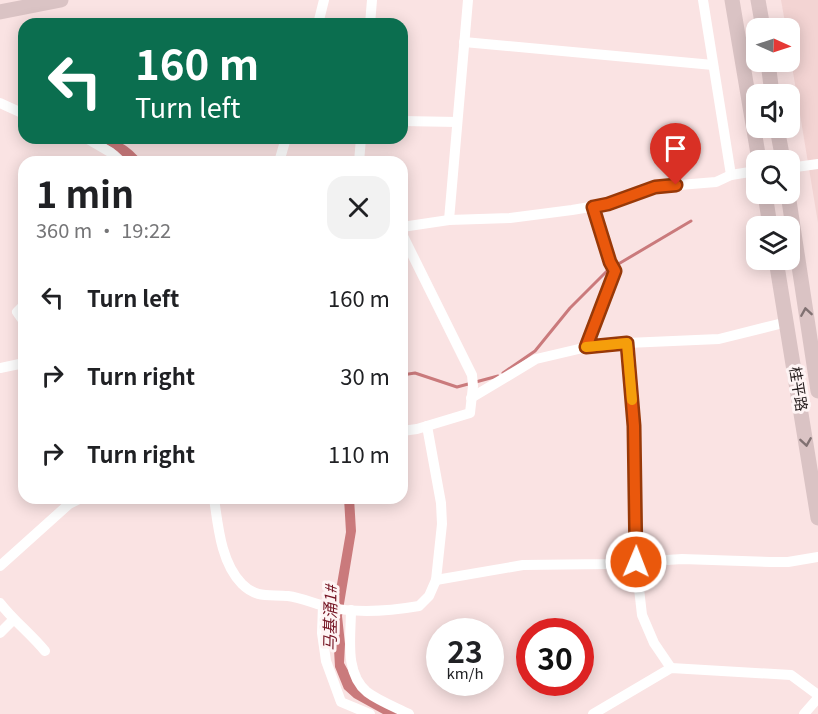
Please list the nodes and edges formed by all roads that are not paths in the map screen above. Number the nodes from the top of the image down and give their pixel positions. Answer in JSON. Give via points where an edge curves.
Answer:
{"nodes":[{"id":1,"x":62,"y":0,"type":"edge"},
{"id":2,"x":324,"y":0,"type":"edge"},
{"id":3,"x":372,"y":0,"type":"edge"},
{"id":4,"x":468,"y":0,"type":"edge"},
{"id":5,"x":703,"y":0,"type":"edge"},
{"id":6,"x":732,"y":0,"type":"edge"},
{"id":7,"x":758,"y":0,"type":"edge"},
{"id":8,"x":0,"y":12,"type":"edge"},
{"id":9,"x":320,"y":18,"type":"edge"},
{"id":10,"x":370,"y":18,"type":"edge"},
{"id":11,"x":761,"y":18,"type":"edge"},
{"id":12,"x":464,"y":42,"type":"junction"},
{"id":13,"x":713,"y":64,"type":"junction"},
{"id":14,"x":0,"y":103,"type":"edge"},
{"id":15,"x":18,"y":111,"type":"edge"},
{"id":16,"x":408,"y":121,"type":"edge"},
{"id":17,"x":457,"y":122,"type":"junction"},
{"id":18,"x":96,"y":144,"type":"edge"},
{"id":19,"x":757,"y":150,"type":"edge"},
{"id":20,"x":114,"y":156,"type":"edge"},
{"id":21,"x":818,"y":164,"type":"edge"},
{"id":22,"x":800,"y":166,"type":"edge"},
{"id":23,"x":746,"y":173,"type":"edge"},
{"id":24,"x":731,"y":175,"type":"junction"},
{"id":25,"x":790,"y":204,"type":"edge"},
{"id":26,"x":593,"y":207,"type":"junction"},
{"id":27,"x":449,"y":220,"type":"junction"},
{"id":28,"x":408,"y":226,"type":"edge"},
{"id":29,"x":408,"y":247,"type":"edge"},
{"id":30,"x":778,"y":270,"type":"edge"},
{"id":31,"x":787,"y":322,"type":"junction"},
{"id":32,"x":627,"y":343,"type":"junction"},
{"id":33,"x":586,"y":347,"type":"junction"},
{"id":34,"x":18,"y":364,"type":"edge"},
{"id":35,"x":0,"y":368,"type":"edge"},
{"id":36,"x":818,"y":391,"type":"edge"},
{"id":37,"x":471,"y":399,"type":"junction"},
{"id":38,"x":427,"y":426,"type":"junction"},
{"id":39,"x":408,"y":430,"type":"edge"},
{"id":40,"x":65,"y":504,"type":"edge"},
{"id":41,"x":215,"y":504,"type":"edge"},
{"id":42,"x":818,"y":518,"type":"edge"},
{"id":43,"x":818,"y":556,"type":"edge"},
{"id":44,"x":636,"y":562,"type":"junction"},
{"id":45,"x":0,"y":566,"type":"edge"},
{"id":46,"x":436,"y":580,"type":"junction"},
{"id":47,"x":0,"y":603,"type":"edge"},
{"id":48,"x":326,"y":607,"type":"junction"},
{"id":49,"x":347,"y":610,"type":"junction"},
{"id":50,"x":13,"y":620,"type":"junction"},
{"id":51,"x":0,"y":633,"type":"edge"},
{"id":52,"x":45,"y":651,"type":"dead end"},
{"id":53,"x":671,"y":668,"type":"junction"},
{"id":54,"x":818,"y":696,"type":"edge"},
{"id":55,"x":370,"y":714,"type":"edge"},
{"id":56,"x":409,"y":714,"type":"edge"},
{"id":57,"x":593,"y":714,"type":"edge"},
{"id":58,"x":804,"y":714,"type":"edge"}],
"edges":[{"from":1,"to":8,"type":"main road"},
{"from":2,"to":9,"type":"street"},
{"from":3,"to":10,"type":"street"},
{"from":4,"to":12,"type":"street"},
{"from":5,"to":13,"type":"street"},
{"from":6,"to":19,"type":"main road"},
{"from":7,"to":11,"type":"main road"},
{"from":12,"to":13,"type":"street"},
{"from":12,"to":17,"type":"street"},
{"from":13,"to":24,"type":"street"},
{"from":14,"to":15,"type":"street"},
{"from":16,"to":17,"type":"street"},
{"from":17,"to":27,"type":"street"},
{"from":18,"to":20,"type":"street"},
{"from":21,"to":22,"type":"street"},
{"from":23,"to":24,"type":"street"},
{"from":24,"to":26,"type":"street","via":[[716,182],[655,187]]},
{"from":36,"to":25,"type":"main road","name":"桂平路","one_way":true},
{"from":26,"to":27,"type":"street","via":[[510,218]]},
{"from":26,"to":33,"type":"street","via":[[613,267]]},
{"from":27,"to":28,"type":"street"},
{"from":29,"to":37,"type":"street","via":[[472,380]]},
{"from":30,"to":31,"type":"main road","name":"桂平路"},
{"from":31,"to":32,"type":"street","via":[[719,339]]},
{"from":31,"to":42,"type":"main road","name":"桂平路","one_way":true},
{"from":32,"to":33,"type":"street"},
{"from":32,"to":44,"type":"street","via":[[634,426]]},
{"from":33,"to":37,"type":"street","via":[[536,359]]},
{"from":34,"to":35,"type":"street"},
{"from":37,"to":38,"type":"street","via":[[470,413]]},
{"from":38,"to":39,"type":"street"},
{"from":38,"to":46,"type":"street","via":[[441,503]]},
{"from":40,"to":45,"type":"street"},
{"from":41,"to":48,"type":"street","via":[[228,563],[242,584],[261,596],[290,597]]},
{"from":43,"to":44,"type":"street","via":[[770,562]]},
{"from":44,"to":46,"type":"street","via":[[523,565]]},
{"from":44,"to":53,"type":"street","via":[[642,615]]},
{"from":46,"to":49,"type":"street","via":[[419,606]]},
{"from":47,"to":50,"type":"street"},
{"from":48,"to":49,"type":"street"},
{"from":48,"to":55,"type":"street","via":[[322,633],[326,661],[341,702]]},
{"from":49,"to":56,"type":"street","via":[[351,659],[358,681],[365,691]]},
{"from":50,"to":51,"type":"street"},
{"from":50,"to":52,"type":"street"},
{"from":53,"to":54,"type":"street","via":[[791,675]]},
{"from":53,"to":57,"type":"street"},
{"from":54,"to":58,"type":"street"}]}
